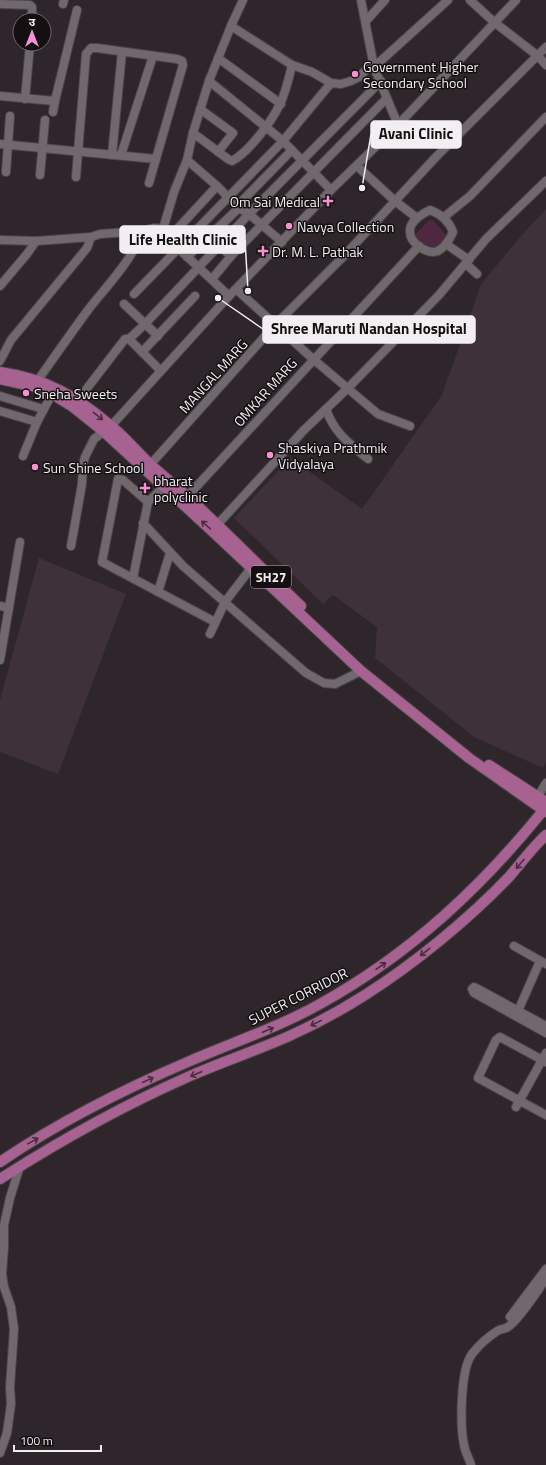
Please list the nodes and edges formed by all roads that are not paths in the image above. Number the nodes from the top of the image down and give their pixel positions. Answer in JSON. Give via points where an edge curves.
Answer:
{"nodes":[{"id":1,"x":242,"y":0,"type":"edge"},
{"id":2,"x":361,"y":0,"type":"edge"},
{"id":3,"x":385,"y":0,"type":"edge"},
{"id":4,"x":448,"y":0,"type":"edge"},
{"id":5,"x":470,"y":0,"type":"edge"},
{"id":6,"x":516,"y":0,"type":"edge"},
{"id":7,"x":0,"y":4,"type":"edge"},
{"id":8,"x":77,"y":10,"type":"dead end"},
{"id":9,"x":32,"y":12,"type":"edge"},
{"id":10,"x":366,"y":20,"type":"junction"},
{"id":11,"x":494,"y":22,"type":"junction"},
{"id":12,"x":231,"y":26,"type":"junction"},
{"id":13,"x":546,"y":47,"type":"edge"},
{"id":14,"x":29,"y":52,"type":"edge"},
{"id":15,"x":122,"y":52,"type":"junction"},
{"id":16,"x":153,"y":56,"type":"junction"},
{"id":17,"x":538,"y":56,"type":"junction"},
{"id":18,"x":218,"y":58,"type":"junction"},
{"id":19,"x":292,"y":65,"type":"junction"},
{"id":20,"x":374,"y":65,"type":"junction"},
{"id":21,"x":546,"y":65,"type":"edge"},
{"id":22,"x":209,"y":81,"type":"junction"},
{"id":23,"x":381,"y":81,"type":"junction"},
{"id":24,"x":331,"y":83,"type":"junction"},
{"id":25,"x":0,"y":96,"type":"edge"},
{"id":26,"x":25,"y":99,"type":"junction"},
{"id":27,"x":386,"y":99,"type":"junction"},
{"id":28,"x":55,"y":101,"type":"junction"},
{"id":29,"x":281,"y":104,"type":"junction"},
{"id":30,"x":200,"y":109,"type":"junction"},
{"id":31,"x":53,"y":112,"type":"dead end"},
{"id":32,"x":10,"y":116,"type":"dead end"},
{"id":33,"x":546,"y":116,"type":"edge"},
{"id":34,"x":45,"y":120,"type":"dead end"},
{"id":35,"x":398,"y":125,"type":"junction"},
{"id":36,"x":266,"y":127,"type":"junction"},
{"id":37,"x":193,"y":133,"type":"junction"},
{"id":38,"x":283,"y":141,"type":"junction"},
{"id":39,"x":4,"y":144,"type":"edge"},
{"id":40,"x":43,"y":148,"type":"junction"},
{"id":41,"x":292,"y":150,"type":"junction"},
{"id":42,"x":78,"y":151,"type":"junction"},
{"id":43,"x":218,"y":152,"type":"junction"},
{"id":44,"x":112,"y":154,"type":"junction"},
{"id":45,"x":122,"y":156,"type":"junction"},
{"id":46,"x":156,"y":159,"type":"junction"},
{"id":47,"x":187,"y":160,"type":"junction"},
{"id":48,"x":302,"y":160,"type":"junction"},
{"id":49,"x":357,"y":166,"type":"junction"},
{"id":50,"x":6,"y":172,"type":"dead end"},
{"id":51,"x":314,"y":172,"type":"junction"},
{"id":52,"x":40,"y":175,"type":"dead end"},
{"id":53,"x":76,"y":178,"type":"dead end"},
{"id":54,"x":546,"y":181,"type":"edge"},
{"id":55,"x":148,"y":182,"type":"dead end"},
{"id":56,"x":217,"y":186,"type":"junction"},
{"id":57,"x":331,"y":190,"type":"junction"},
{"id":58,"x":229,"y":197,"type":"junction"},
{"id":59,"x":395,"y":201,"type":"junction"},
{"id":60,"x":239,"y":207,"type":"junction"},
{"id":61,"x":249,"y":214,"type":"junction"},
{"id":62,"x":444,"y":217,"type":"junction"},
{"id":63,"x":417,"y":218,"type":"junction"},
{"id":64,"x":262,"y":226,"type":"junction"},
{"id":65,"x":163,"y":230,"type":"junction"},
{"id":66,"x":142,"y":231,"type":"junction"},
{"id":67,"x":91,"y":237,"type":"junction"},
{"id":68,"x":209,"y":237,"type":"junction"},
{"id":69,"x":169,"y":238,"type":"junction"},
{"id":70,"x":0,"y":240,"type":"edge"},
{"id":71,"x":36,"y":241,"type":"junction"},
{"id":72,"x":282,"y":242,"type":"junction"},
{"id":73,"x":446,"y":244,"type":"junction"},
{"id":74,"x":219,"y":245,"type":"junction"},
{"id":75,"x":419,"y":246,"type":"junction"},
{"id":76,"x":178,"y":248,"type":"junction"},
{"id":77,"x":231,"y":256,"type":"junction"},
{"id":78,"x":187,"y":257,"type":"junction"},
{"id":79,"x":467,"y":262,"type":"junction"},
{"id":80,"x":198,"y":267,"type":"junction"},
{"id":81,"x":477,"y":274,"type":"dead end"},
{"id":82,"x":212,"y":279,"type":"junction"},
{"id":83,"x":0,"y":286,"type":"edge"},
{"id":84,"x":236,"y":289,"type":"junction"},
{"id":85,"x":134,"y":294,"type":"dead end"},
{"id":86,"x":195,"y":296,"type":"dead end"},
{"id":87,"x":229,"y":296,"type":"junction"},
{"id":88,"x":124,"y":304,"type":"dead end"},
{"id":89,"x":144,"y":324,"type":"junction"},
{"id":90,"x":275,"y":325,"type":"junction"},
{"id":91,"x":158,"y":336,"type":"junction"},
{"id":92,"x":129,"y":339,"type":"junction"},
{"id":93,"x":142,"y":352,"type":"junction"},
{"id":94,"x":313,"y":358,"type":"junction"},
{"id":95,"x":0,"y":361,"type":"edge"},
{"id":96,"x":160,"y":370,"type":"junction"},
{"id":97,"x":0,"y":372,"type":"edge"},
{"id":98,"x":0,"y":379,"type":"edge"},
{"id":99,"x":38,"y":380,"type":"junction"},
{"id":100,"x":348,"y":388,"type":"junction"},
{"id":101,"x":52,"y":394,"type":"junction"},
{"id":102,"x":0,"y":396,"type":"edge"},
{"id":103,"x":78,"y":400,"type":"junction"},
{"id":104,"x":43,"y":409,"type":"junction"},
{"id":105,"x":326,"y":409,"type":"junction"},
{"id":106,"x":0,"y":411,"type":"edge"},
{"id":107,"x":37,"y":422,"type":"junction"},
{"id":108,"x":410,"y":426,"type":"dead end"},
{"id":109,"x":107,"y":428,"type":"junction"},
{"id":110,"x":23,"y":456,"type":"dead end"},
{"id":111,"x":368,"y":459,"type":"dead end"},
{"id":112,"x":150,"y":465,"type":"junction"},
{"id":113,"x":163,"y":487,"type":"junction"},
{"id":114,"x":184,"y":500,"type":"junction"},
{"id":115,"x":148,"y":502,"type":"junction"},
{"id":116,"x":143,"y":523,"type":"junction"},
{"id":117,"x":217,"y":524,"type":"junction"},
{"id":118,"x":20,"y":542,"type":"dead end"},
{"id":119,"x":71,"y":546,"type":"dead end"},
{"id":120,"x":170,"y":553,"type":"junction"},
{"id":121,"x":251,"y":568,"type":"junction"},
{"id":122,"x":132,"y":578,"type":"junction"},
{"id":123,"x":158,"y":592,"type":"junction"},
{"id":124,"x":225,"y":602,"type":"junction"},
{"id":125,"x":0,"y":606,"type":"edge"},
{"id":126,"x":9,"y":608,"type":"junction"},
{"id":127,"x":216,"y":622,"type":"junction"},
{"id":128,"x":210,"y":634,"type":"dead end"},
{"id":129,"x":0,"y":660,"type":"edge"},
{"id":130,"x":361,"y":671,"type":"junction"},
{"id":131,"x":546,"y":782,"type":"edge"},
{"id":132,"x":542,"y":805,"type":"edge"},
{"id":133,"x":546,"y":835,"type":"edge"},
{"id":134,"x":514,"y":946,"type":"dead end"},
{"id":135,"x":543,"y":963,"type":"edge"},
{"id":136,"x":518,"y":1010,"type":"junction"},
{"id":137,"x":546,"y":1026,"type":"edge"},
{"id":138,"x":546,"y":1033,"type":"edge"},
{"id":139,"x":545,"y":1058,"type":"edge"},
{"id":140,"x":518,"y":1103,"type":"junction"},
{"id":141,"x":546,"y":1115,"type":"edge"},
{"id":142,"x":0,"y":1162,"type":"edge"},
{"id":143,"x":20,"y":1166,"type":"junction"},
{"id":144,"x":0,"y":1179,"type":"edge"},
{"id":145,"x":546,"y":1269,"type":"edge"},
{"id":146,"x":546,"y":1279,"type":"edge"},
{"id":147,"x":500,"y":1330,"type":"junction"},
{"id":148,"x":0,"y":1453,"type":"edge"},
{"id":149,"x":472,"y":1465,"type":"edge"}],
"edges":[{"from":1,"to":12,"type":"street"},
{"from":2,"to":10,"type":"street"},
{"from":3,"to":10,"type":"street"},
{"from":4,"to":20,"type":"street"},
{"from":5,"to":11,"type":"street"},
{"from":6,"to":11,"type":"street"},
{"from":7,"to":9,"type":"street","via":[[30,5]]},
{"from":8,"to":28,"type":"street"},
{"from":10,"to":20,"type":"street"},
{"from":11,"to":17,"type":"street"},
{"from":11,"to":35,"type":"street"},
{"from":12,"to":18,"type":"street"},
{"from":12,"to":19,"type":"street"},
{"from":13,"to":17,"type":"street","name":"MANGAL MARG"},
{"from":14,"to":26,"type":"street"},
{"from":15,"to":16,"type":"street"},
{"from":15,"to":42,"type":"street","via":[[91,48],[86,54]]},
{"from":15,"to":44,"type":"street"},
{"from":16,"to":45,"type":"street"},
{"from":16,"to":46,"type":"street","via":[[182,61],[183,65]]},
{"from":17,"to":21,"type":"street"},
{"from":17,"to":59,"type":"street","name":"MANGAL MARG"},
{"from":18,"to":22,"type":"street"},
{"from":18,"to":29,"type":"street"},
{"from":19,"to":24,"type":"street","via":[[312,72]]},
{"from":19,"to":29,"type":"street"},
{"from":20,"to":23,"type":"street"},
{"from":20,"to":24,"type":"street","via":[[351,81],[342,84]]},
{"from":22,"to":30,"type":"street"},
{"from":22,"to":36,"type":"street"},
{"from":23,"to":27,"type":"street"},
{"from":23,"to":48,"type":"street"},
{"from":24,"to":38,"type":"street"},
{"from":25,"to":26,"type":"street"},
{"from":26,"to":28,"type":"street"},
{"from":27,"to":35,"type":"street"},
{"from":27,"to":51,"type":"street"},
{"from":28,"to":31,"type":"street"},
{"from":29,"to":36,"type":"street"},
{"from":30,"to":37,"type":"street"},
{"from":30,"to":43,"type":"street","via":[[233,133]]},
{"from":32,"to":39,"type":"street"},
{"from":33,"to":62,"type":"street","via":[[470,196]]},
{"from":34,"to":40,"type":"street"},
{"from":35,"to":49,"type":"street"},
{"from":36,"to":38,"type":"street"},
{"from":36,"to":43,"type":"street","via":[[232,161]]},
{"from":37,"to":43,"type":"street"},
{"from":37,"to":47,"type":"street"},
{"from":38,"to":41,"type":"street"},
{"from":38,"to":58,"type":"street"},
{"from":39,"to":40,"type":"street"},
{"from":39,"to":50,"type":"street"},
{"from":40,"to":42,"type":"street"},
{"from":40,"to":52,"type":"street"},
{"from":41,"to":48,"type":"street"},
{"from":41,"to":60,"type":"street"},
{"from":42,"to":44,"type":"street"},
{"from":42,"to":53,"type":"street"},
{"from":44,"to":45,"type":"street"},
{"from":45,"to":46,"type":"street"},
{"from":46,"to":55,"type":"street"},
{"from":47,"to":56,"type":"street"},
{"from":47,"to":65,"type":"street"},
{"from":48,"to":51,"type":"street"},
{"from":48,"to":61,"type":"street"},
{"from":49,"to":57,"type":"street"},
{"from":49,"to":59,"type":"street"},
{"from":51,"to":57,"type":"street"},
{"from":51,"to":64,"type":"street"},
{"from":54,"to":79,"type":"street","via":[[486,239]]},
{"from":56,"to":58,"type":"street"},
{"from":56,"to":69,"type":"street"},
{"from":57,"to":72,"type":"street"},
{"from":58,"to":60,"type":"street"},
{"from":58,"to":76,"type":"street"},
{"from":59,"to":63,"type":"street"},
{"from":59,"to":90,"type":"street","name":"MANGAL MARG"},
{"from":60,"to":61,"type":"street"},
{"from":60,"to":68,"type":"street"},
{"from":61,"to":64,"type":"street"},
{"from":61,"to":74,"type":"street"},
{"from":62,"to":63,"type":"street","via":[[430,210]]},
{"from":62,"to":73,"type":"street","via":[[453,232]]},
{"from":63,"to":75,"type":"street","via":[[410,232]]},
{"from":64,"to":72,"type":"street"},
{"from":64,"to":77,"type":"street"},
{"from":65,"to":66,"type":"street","via":[[154,228]]},
{"from":65,"to":69,"type":"street"},
{"from":66,"to":67,"type":"street"},
{"from":66,"to":99,"type":"street","via":[[140,241],[125,263],[69,334]]},
{"from":67,"to":71,"type":"street"},
{"from":67,"to":95,"type":"street","via":[[87,248],[11,340]]},
{"from":68,"to":74,"type":"street"},
{"from":68,"to":78,"type":"street"},
{"from":69,"to":76,"type":"street"},
{"from":70,"to":71,"type":"street"},
{"from":71,"to":83,"type":"street"},
{"from":72,"to":84,"type":"street"},
{"from":73,"to":75,"type":"street","via":[[432,252]]},
{"from":73,"to":79,"type":"street"},
{"from":74,"to":77,"type":"street"},
{"from":74,"to":80,"type":"street"},
{"from":75,"to":94,"type":"street","name":"OMKAR MARG"},
{"from":76,"to":78,"type":"street"},
{"from":76,"to":85,"type":"street"},
{"from":77,"to":82,"type":"street"},
{"from":78,"to":80,"type":"street"},
{"from":79,"to":81,"type":"street"},
{"from":79,"to":100,"type":"street","via":[[439,296]]},
{"from":80,"to":82,"type":"street"},
{"from":80,"to":89,"type":"street"},
{"from":82,"to":87,"type":"street"},
{"from":84,"to":87,"type":"street"},
{"from":84,"to":90,"type":"street"},
{"from":86,"to":91,"type":"street"},
{"from":87,"to":96,"type":"street"},
{"from":88,"to":89,"type":"street"},
{"from":89,"to":91,"type":"street"},
{"from":89,"to":92,"type":"street"},
{"from":90,"to":94,"type":"street"},
{"from":90,"to":112,"type":"street","name":"MANGAL MARG"},
{"from":91,"to":93,"type":"street"},
{"from":92,"to":93,"type":"street"},
{"from":92,"to":103,"type":"street","via":[[125,339],[119,346]]},
{"from":93,"to":96,"type":"street"},
{"from":94,"to":100,"type":"street"},
{"from":94,"to":114,"type":"street","name":"OMKAR MARG"},
{"from":96,"to":109,"type":"street"},
{"from":97,"to":99,"type":"main road","number":"SH27"},
{"from":98,"to":101,"type":"main road","number":"SH27","via":[[35,387]]},
{"from":99,"to":103,"type":"main road","number":"SH27"},
{"from":100,"to":105,"type":"street"},
{"from":100,"to":108,"type":"street","via":[[378,414]]},
{"from":101,"to":104,"type":"street"},
{"from":101,"to":109,"type":"main road","number":"SH27"},
{"from":102,"to":104,"type":"street"},
{"from":103,"to":109,"type":"main road","number":"SH27","one_way":true},
{"from":104,"to":107,"type":"street"},
{"from":105,"to":111,"type":"street","via":[[330,421],[338,432]]},
{"from":105,"to":117,"type":"street"},
{"from":106,"to":107,"type":"street"},
{"from":107,"to":110,"type":"street"},
{"from":109,"to":112,"type":"main road","number":"SH27"},
{"from":109,"to":113,"type":"main road","number":"SH27"},
{"from":109,"to":119,"type":"street","via":[[94,439],[85,457]]},
{"from":112,"to":114,"type":"main road","number":"SH27"},
{"from":113,"to":114,"type":"main road","number":"SH27"},
{"from":113,"to":115,"type":"street"},
{"from":114,"to":117,"type":"main road","number":"SH27"},
{"from":121,"to":114,"type":"main road","number":"SH27","one_way":true},
{"from":115,"to":116,"type":"street"},
{"from":115,"to":122,"type":"street","via":[[123,480],[118,479],[102,562]]},
{"from":116,"to":120,"type":"street"},
{"from":116,"to":122,"type":"street"},
{"from":117,"to":132,"type":"main road","number":"SH27","via":[[373,673]]},
{"from":118,"to":126,"type":"street"},
{"from":120,"to":123,"type":"street"},
{"from":120,"to":124,"type":"street"},
{"from":121,"to":124,"type":"street"},
{"from":121,"to":130,"type":"main road","number":"SH27"},
{"from":122,"to":123,"type":"street"},
{"from":123,"to":127,"type":"street"},
{"from":124,"to":127,"type":"street"},
{"from":124,"to":130,"type":"street","via":[[306,673],[324,684],[335,684]]},
{"from":125,"to":126,"type":"street"},
{"from":126,"to":129,"type":"street"},
{"from":127,"to":128,"type":"street"},
{"from":130,"to":132,"type":"main road","number":"SH27","via":[[469,758]]},
{"from":131,"to":132,"type":"street"},
{"from":142,"to":132,"type":"main road","name":"SUPER CORRIDOR","one_way":true,"via":[[25,1145],[115,1095],[190,1060],[284,1023],[365,977],[406,948],[465,898],[513,848]]},
{"from":133,"to":143,"type":"main road","one_way":true,"via":[[509,877],[460,923],[366,995],[289,1036],[190,1076],[125,1107]]},
{"from":134,"to":135,"type":"street"},
{"from":135,"to":136,"type":"street"},
{"from":136,"to":137,"type":"street"},
{"from":136,"to":138,"type":"street","via":[[474,987],[472,989],[474,993]]},
{"from":139,"to":140,"type":"street"},
{"from":139,"to":140,"type":"street","via":[[500,1037],[496,1040],[478,1078]]},
{"from":140,"to":141,"type":"street"},
{"from":143,"to":144,"type":"main road"},
{"from":143,"to":148,"type":"street","via":[[4,1225],[2,1274],[12,1307],[14,1329],[11,1404],[7,1433]]},
{"from":145,"to":147,"type":"street"},
{"from":146,"to":147,"type":"street","via":[[522,1313],[508,1327]]},
{"from":147,"to":149,"type":"street","via":[[474,1351],[466,1367],[462,1430],[464,1446]]}]}
